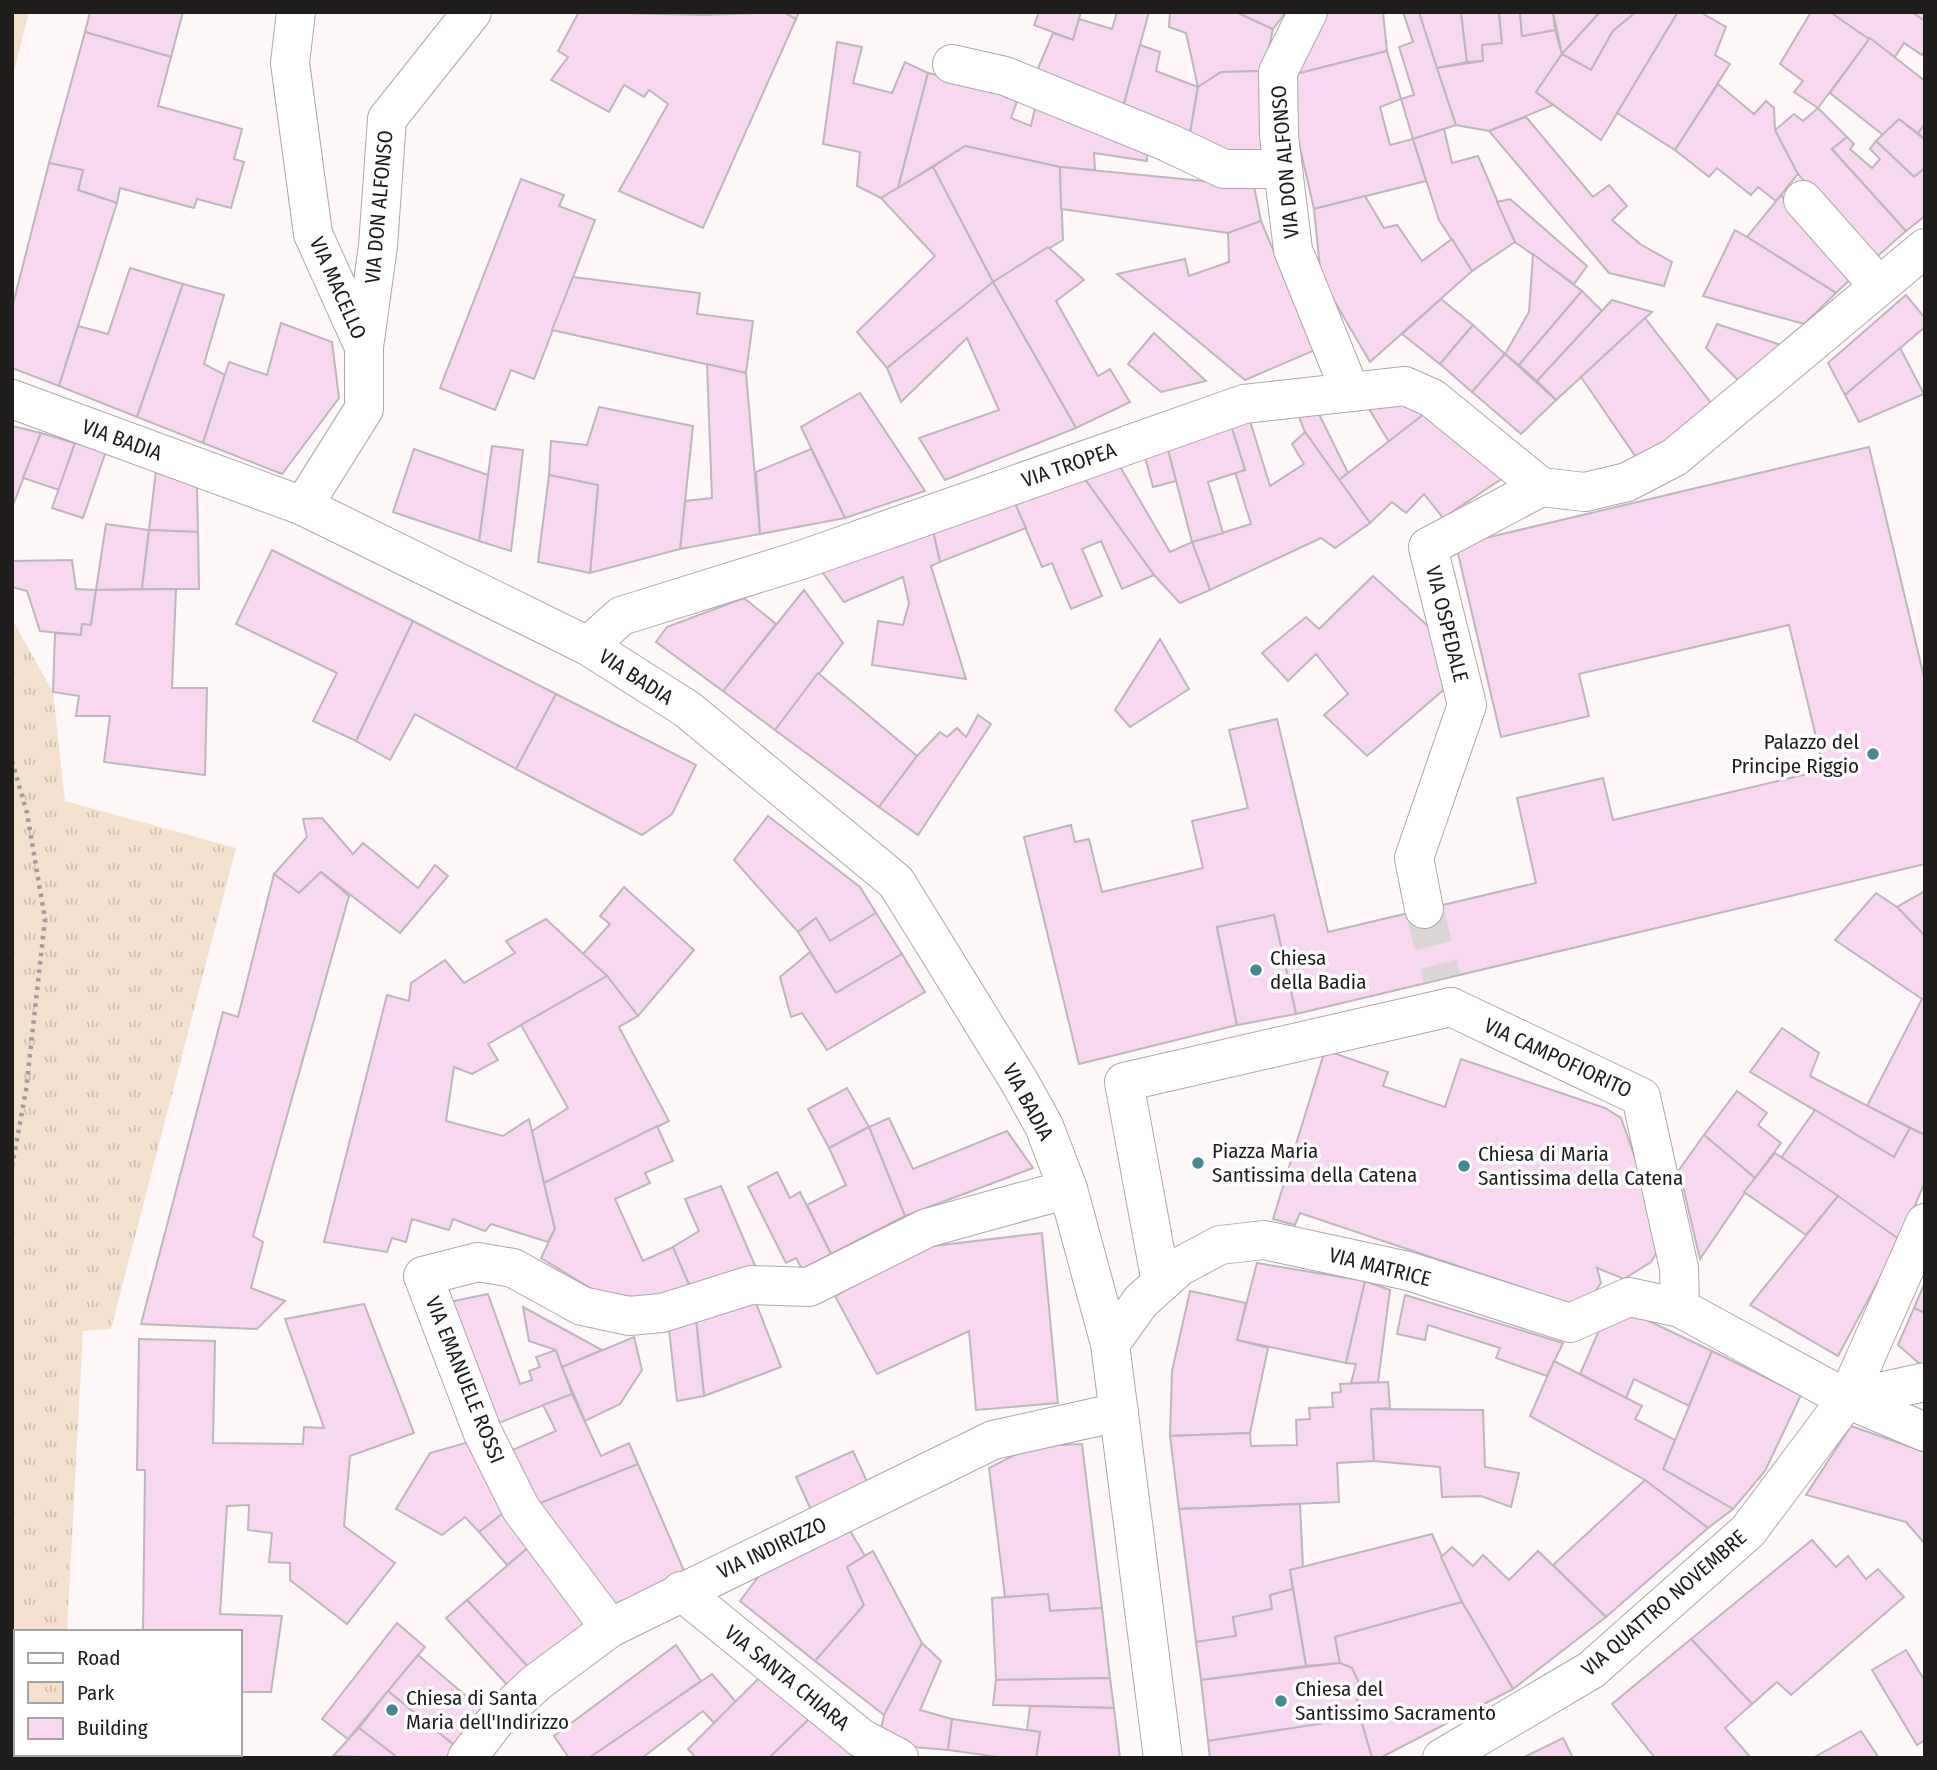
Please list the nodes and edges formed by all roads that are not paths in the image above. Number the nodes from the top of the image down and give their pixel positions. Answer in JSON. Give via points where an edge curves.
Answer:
{"nodes":[{"id":1,"x":296,"y":12,"type":"edge"},
{"id":2,"x":472,"y":12,"type":"edge"},
{"id":3,"x":1307,"y":12,"type":"edge"},
{"id":4,"x":952,"y":64,"type":"dead end"},
{"id":5,"x":1283,"y":169,"type":"junction"},
{"id":6,"x":1803,"y":200,"type":"dead end"},
{"id":7,"x":1925,"y":248,"type":"edge"},
{"id":8,"x":1880,"y":286,"type":"junction"},
{"id":9,"x":364,"y":347,"type":"junction"},
{"id":10,"x":1350,"y":391,"type":"junction"},
{"id":11,"x":12,"y":400,"type":"edge"},
{"id":12,"x":1541,"y":487,"type":"junction"},
{"id":13,"x":303,"y":506,"type":"junction"},
{"id":14,"x":588,"y":646,"type":"junction"},
{"id":15,"x":1424,"y":909,"type":"tunnel mouth"},
{"id":16,"x":1068,"y":1189,"type":"junction"},
{"id":17,"x":1925,"y":1223,"type":"edge"},
{"id":18,"x":1161,"y":1283,"type":"junction"},
{"id":19,"x":1680,"y":1308,"type":"junction"},
{"id":20,"x":1110,"y":1344,"type":"junction"},
{"id":21,"x":1925,"y":1382,"type":"edge"},
{"id":22,"x":1847,"y":1399,"type":"junction"},
{"id":23,"x":1119,"y":1412,"type":"junction"},
{"id":24,"x":1925,"y":1432,"type":"edge"},
{"id":25,"x":681,"y":1591,"type":"junction"},
{"id":26,"x":610,"y":1628,"type":"junction"},
{"id":27,"x":467,"y":1758,"type":"edge"},
{"id":28,"x":899,"y":1758,"type":"edge"},
{"id":29,"x":1163,"y":1758,"type":"edge"},
{"id":30,"x":1442,"y":1758,"type":"edge"}],
"edges":[{"from":1,"to":9,"type":"street","name":"VIA MACELLO","via":[[290,63],[313,234]]},
{"from":2,"to":9,"type":"street","name":"VIA DON ALFONSO","via":[[387,119],[378,246]]},
{"from":3,"to":5,"type":"street","name":"VIA DON ALFONSO","via":[[1278,72]]},
{"from":4,"to":5,"type":"street","via":[[1005,76],[1224,169]]},
{"from":5,"to":10,"type":"street","name":"VIA DON ALFONSO","via":[[1293,250]]},
{"from":6,"to":8,"type":"street"},
{"from":7,"to":8,"type":"street"},
{"from":8,"to":12,"type":"street","via":[[1675,457],[1627,482],[1585,492]]},
{"from":9,"to":13,"type":"street","name":"VIA MACELLO","via":[[364,409]]},
{"from":10,"to":12,"type":"street","name":"VIA TROPEA","via":[[1405,386],[1432,398]]},
{"from":10,"to":14,"type":"street","name":"VIA TROPEA","via":[[1244,404],[804,559],[621,616]]},
{"from":11,"to":13,"type":"street","name":"VIA BADIA"},
{"from":12,"to":15,"type":"street","name":"VIA OSPEDALE","via":[[1428,547],[1467,705],[1414,858]]},
{"from":13,"to":14,"type":"street","name":"VIA BADIA"},
{"from":14,"to":16,"type":"street","name":"VIA BADIA","via":[[687,709],[896,882],[1019,1081],[1044,1126]]},
{"from":16,"to":20,"type":"street"},
{"from":16,"to":26,"type":"street","name":"VIA EMANUELE ROSSI","via":[[928,1228],[809,1287],[751,1285],[662,1313],[629,1316],[582,1306],[513,1268],[478,1262],[423,1276],[482,1431],[521,1510]]},
{"from":17,"to":22,"type":"street","name":"VIA QUATTRO NOVEMBRE"},
{"from":18,"to":19,"type":"street","name":"VIA MATRICE","via":[[1179,1267],[1220,1245],[1264,1240],[1408,1271],[1570,1323],[1629,1297]]},
{"from":18,"to":19,"type":"street","name":"VIA CAMPOFIORITO","via":[[1124,1082],[1446,992],[1640,1097],[1679,1268]]},
{"from":18,"to":20,"type":"street","name":"VIA MATRICE","via":[[1141,1301]]},
{"from":19,"to":22,"type":"street"},
{"from":20,"to":23,"type":"street"},
{"from":21,"to":22,"type":"street"},
{"from":22,"to":24,"type":"street"},
{"from":22,"to":30,"type":"street","name":"VIA QUATTRO NOVEMBRE","via":[[1748,1531],[1612,1652],[1591,1670]]},
{"from":23,"to":25,"type":"street","name":"VIA INDIRIZZO","via":[[993,1440]]},
{"from":23,"to":29,"type":"street"},
{"from":25,"to":26,"type":"street","name":"VIA INDIRIZZO"},
{"from":25,"to":28,"type":"street","name":"VIA SANTA CHIARA","via":[[861,1738]]},
{"from":26,"to":27,"type":"street","name":"VIA INDIRIZZO","via":[[536,1683],[497,1719]]}]}
